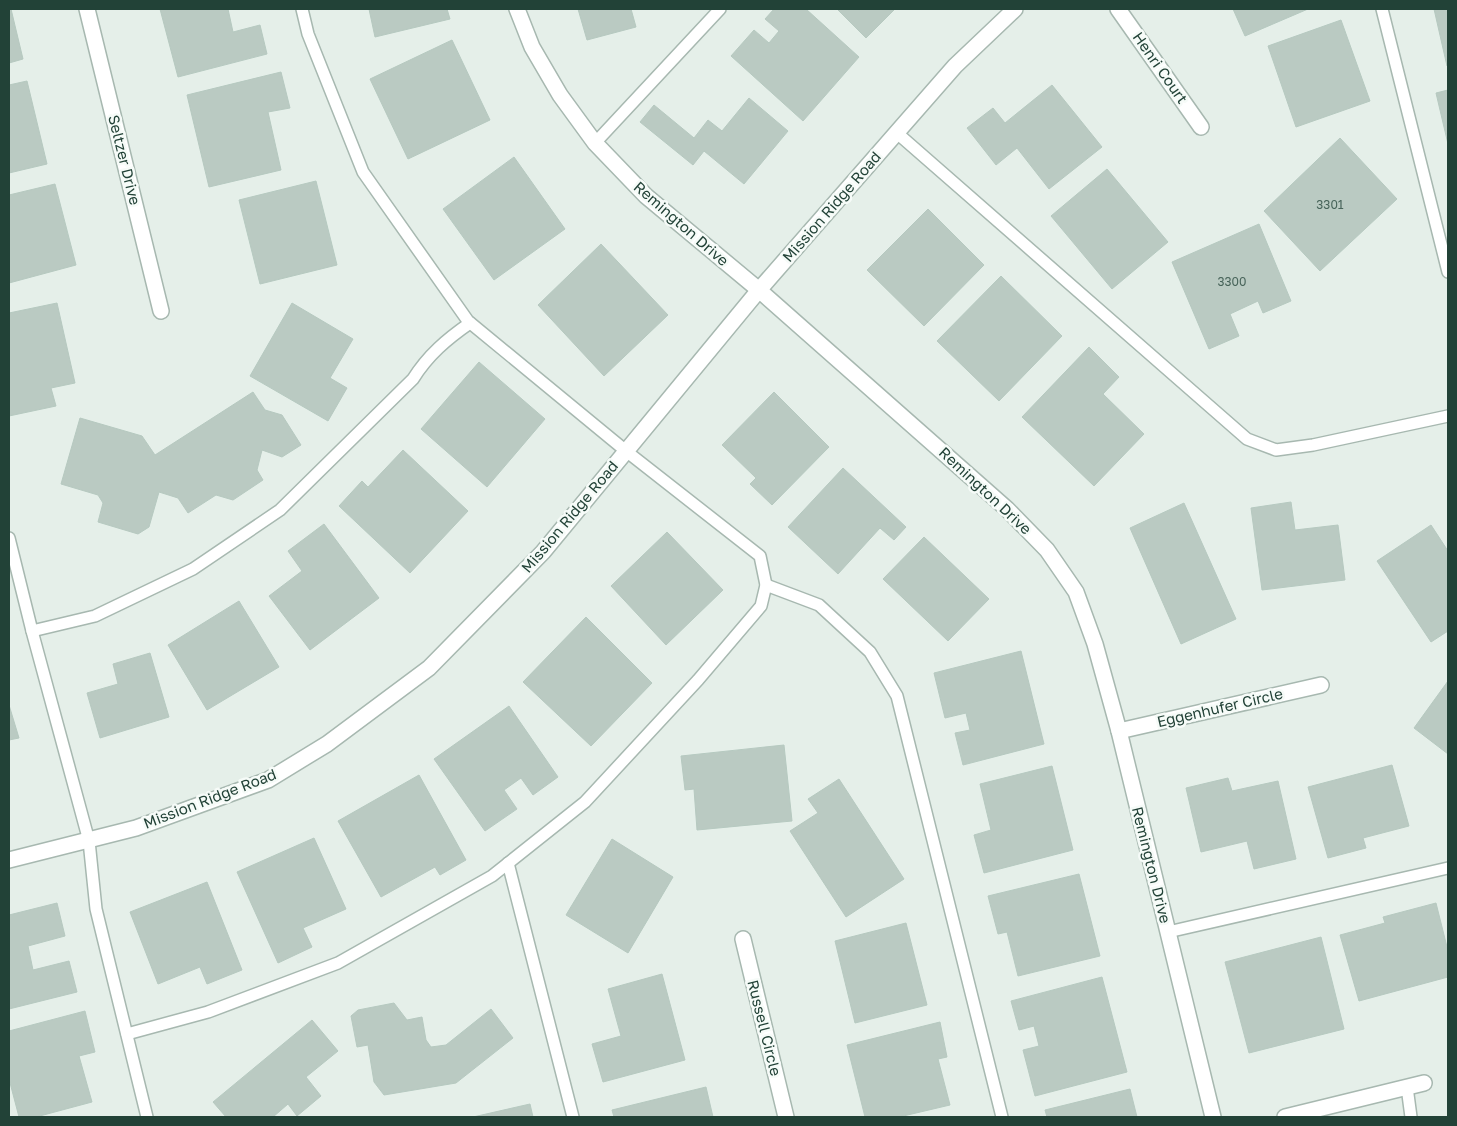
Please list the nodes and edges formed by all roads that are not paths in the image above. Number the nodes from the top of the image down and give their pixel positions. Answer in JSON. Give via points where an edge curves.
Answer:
{"nodes":[{"id":1,"x":87,"y":9,"type":"edge"},
{"id":2,"x":302,"y":9,"type":"edge"},
{"id":3,"x":517,"y":9,"type":"edge"},
{"id":4,"x":720,"y":9,"type":"edge"},
{"id":5,"x":1015,"y":9,"type":"edge"},
{"id":6,"x":1118,"y":9,"type":"edge"},
{"id":7,"x":1382,"y":9,"type":"edge"},
{"id":8,"x":1201,"y":127,"type":"dead end"},
{"id":9,"x":897,"y":133,"type":"junction"},
{"id":10,"x":595,"y":143,"type":"junction"},
{"id":11,"x":1448,"y":272,"type":"edge"},
{"id":12,"x":759,"y":290,"type":"junction"},
{"id":13,"x":161,"y":312,"type":"dead end"},
{"id":14,"x":470,"y":323,"type":"junction"},
{"id":15,"x":1448,"y":416,"type":"edge"},
{"id":16,"x":626,"y":451,"type":"junction"},
{"id":17,"x":9,"y":538,"type":"edge"},
{"id":18,"x":766,"y":586,"type":"junction"},
{"id":19,"x":32,"y":631,"type":"junction"},
{"id":20,"x":1321,"y":685,"type":"dead end"},
{"id":21,"x":1119,"y":731,"type":"junction"},
{"id":22,"x":89,"y":841,"type":"junction"},
{"id":23,"x":9,"y":860,"type":"edge"},
{"id":24,"x":508,"y":863,"type":"junction"},
{"id":25,"x":1448,"y":868,"type":"edge"},
{"id":26,"x":1168,"y":932,"type":"junction"},
{"id":27,"x":742,"y":939,"type":"dead end"},
{"id":28,"x":127,"y":1034,"type":"junction"},
{"id":29,"x":1424,"y":1083,"type":"dead end"},
{"id":30,"x":1407,"y":1087,"type":"junction"},
{"id":31,"x":147,"y":1117,"type":"edge"},
{"id":32,"x":573,"y":1117,"type":"edge"},
{"id":33,"x":786,"y":1117,"type":"edge"},
{"id":34,"x":1002,"y":1117,"type":"edge"},
{"id":35,"x":1213,"y":1117,"type":"edge"},
{"id":36,"x":1286,"y":1117,"type":"edge"},
{"id":37,"x":1411,"y":1117,"type":"edge"}],
"edges":[{"from":1,"to":13,"type":"street","name":"Seltzer Drive"},
{"from":2,"to":14,"type":"lane","via":[[308,34],[363,172]]},
{"from":3,"to":10,"type":"street","name":"Remington Drive","via":[[532,47],[560,95]]},
{"from":4,"to":10,"type":"lane"},
{"from":5,"to":9,"type":"street","name":"Mission Ridge Road","via":[[955,66]]},
{"from":6,"to":8,"type":"street","name":"Henri Court"},
{"from":7,"to":11,"type":"lane"},
{"from":9,"to":12,"type":"street","name":"Mission Ridge Road"},
{"from":9,"to":15,"type":"lane","via":[[1247,440],[1276,450],[1294,448]]},
{"from":10,"to":12,"type":"street","name":"Remington Drive","via":[[646,196]]},
{"from":12,"to":16,"type":"street","name":"Mission Ridge Road"},
{"from":12,"to":21,"type":"street","name":"Remington Drive","via":[[1007,509],[1047,550],[1076,592],[1096,644]]},
{"from":14,"to":16,"type":"lane"},
{"from":14,"to":19,"type":"lane","via":[[437,348],[413,379],[280,510],[193,569],[95,616]]},
{"from":16,"to":18,"type":"lane","via":[[760,556]]},
{"from":16,"to":22,"type":"street","name":"Mission Ridge Road","via":[[543,552],[490,608],[429,668],[363,718],[268,780],[136,828]]},
{"from":17,"to":19,"type":"lane"},
{"from":18,"to":24,"type":"lane","via":[[761,606],[585,802]]},
{"from":18,"to":34,"type":"lane","via":[[819,605],[870,652],[898,696]]},
{"from":19,"to":22,"type":"lane"},
{"from":20,"to":21,"type":"street","name":"Eggenhufer Circle"},
{"from":21,"to":26,"type":"street","name":"Remington Drive"},
{"from":22,"to":23,"type":"street","name":"Mission Ridge Road"},
{"from":22,"to":28,"type":"lane","via":[[96,909]]},
{"from":24,"to":28,"type":"lane","via":[[492,876],[338,963],[208,1012]]},
{"from":24,"to":32,"type":"lane"},
{"from":25,"to":26,"type":"lane"},
{"from":26,"to":35,"type":"street","name":"Remington Drive"},
{"from":27,"to":33,"type":"street","name":"Russell Circle"},
{"from":28,"to":31,"type":"lane"},
{"from":29,"to":30,"type":"street"},
{"from":30,"to":36,"type":"street"},
{"from":30,"to":37,"type":"lane"}]}
